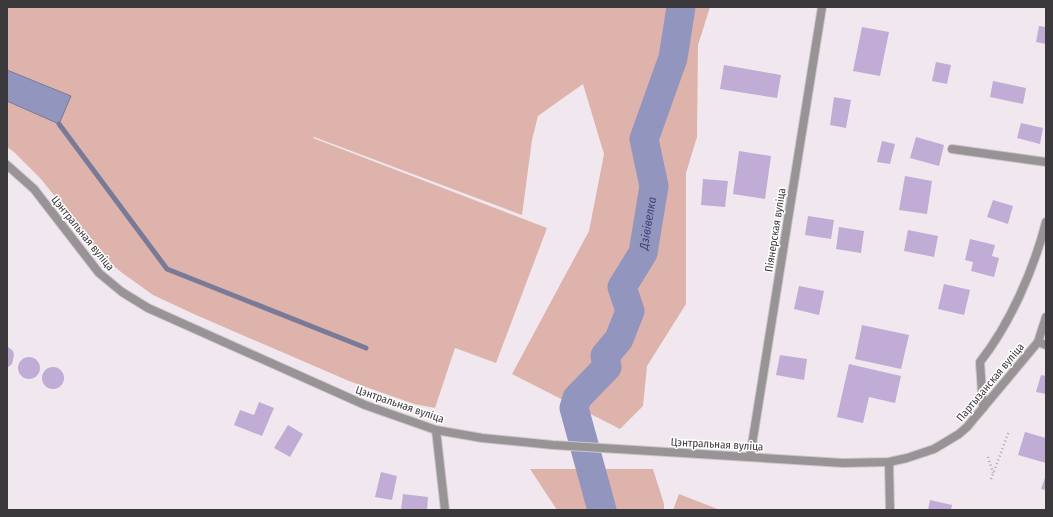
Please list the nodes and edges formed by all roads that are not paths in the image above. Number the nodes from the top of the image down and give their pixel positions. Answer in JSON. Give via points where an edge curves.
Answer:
{"nodes":[{"id":1,"x":822,"y":7,"type":"edge"},
{"id":2,"x":952,"y":149,"type":"dead end"},
{"id":3,"x":1046,"y":162,"type":"edge"},
{"id":4,"x":7,"y":165,"type":"edge"},
{"id":5,"x":1046,"y":222,"type":"edge"},
{"id":6,"x":1046,"y":316,"type":"edge"},
{"id":7,"x":1038,"y":342,"type":"junction"},
{"id":8,"x":1046,"y":346,"type":"edge"},
{"id":9,"x":983,"y":408,"type":"junction"},
{"id":10,"x":436,"y":430,"type":"junction"},
{"id":11,"x":750,"y":457,"type":"junction"},
{"id":12,"x":889,"y":462,"type":"junction"},
{"id":13,"x":445,"y":510,"type":"edge"},
{"id":14,"x":890,"y":510,"type":"edge"}],
"edges":[{"from":1,"to":11,"type":"street","name":"Піянерская вуліца"},
{"from":2,"to":3,"type":"street"},
{"from":4,"to":10,"type":"street","name":"Цэнтральная вуліца","via":[[34,189],[99,273],[122,292],[148,308],[365,406]]},
{"from":5,"to":9,"type":"street","via":[[1024,287],[993,346],[980,362]]},
{"from":6,"to":7,"type":"street","name":"Партызанская вуліца"},
{"from":7,"to":8,"type":"street"},
{"from":7,"to":9,"type":"street","name":"Партызанская вуліца"},
{"from":9,"to":12,"type":"street","name":"Партызанская вуліца","via":[[967,427],[950,440],[934,449]]},
{"from":10,"to":11,"type":"street","name":"Цэнтральная вуліца","via":[[553,446]]},
{"from":10,"to":13,"type":"street"},
{"from":11,"to":12,"type":"street","name":"Цэнтральная вуліца","via":[[843,463]]},
{"from":12,"to":14,"type":"street"}]}
